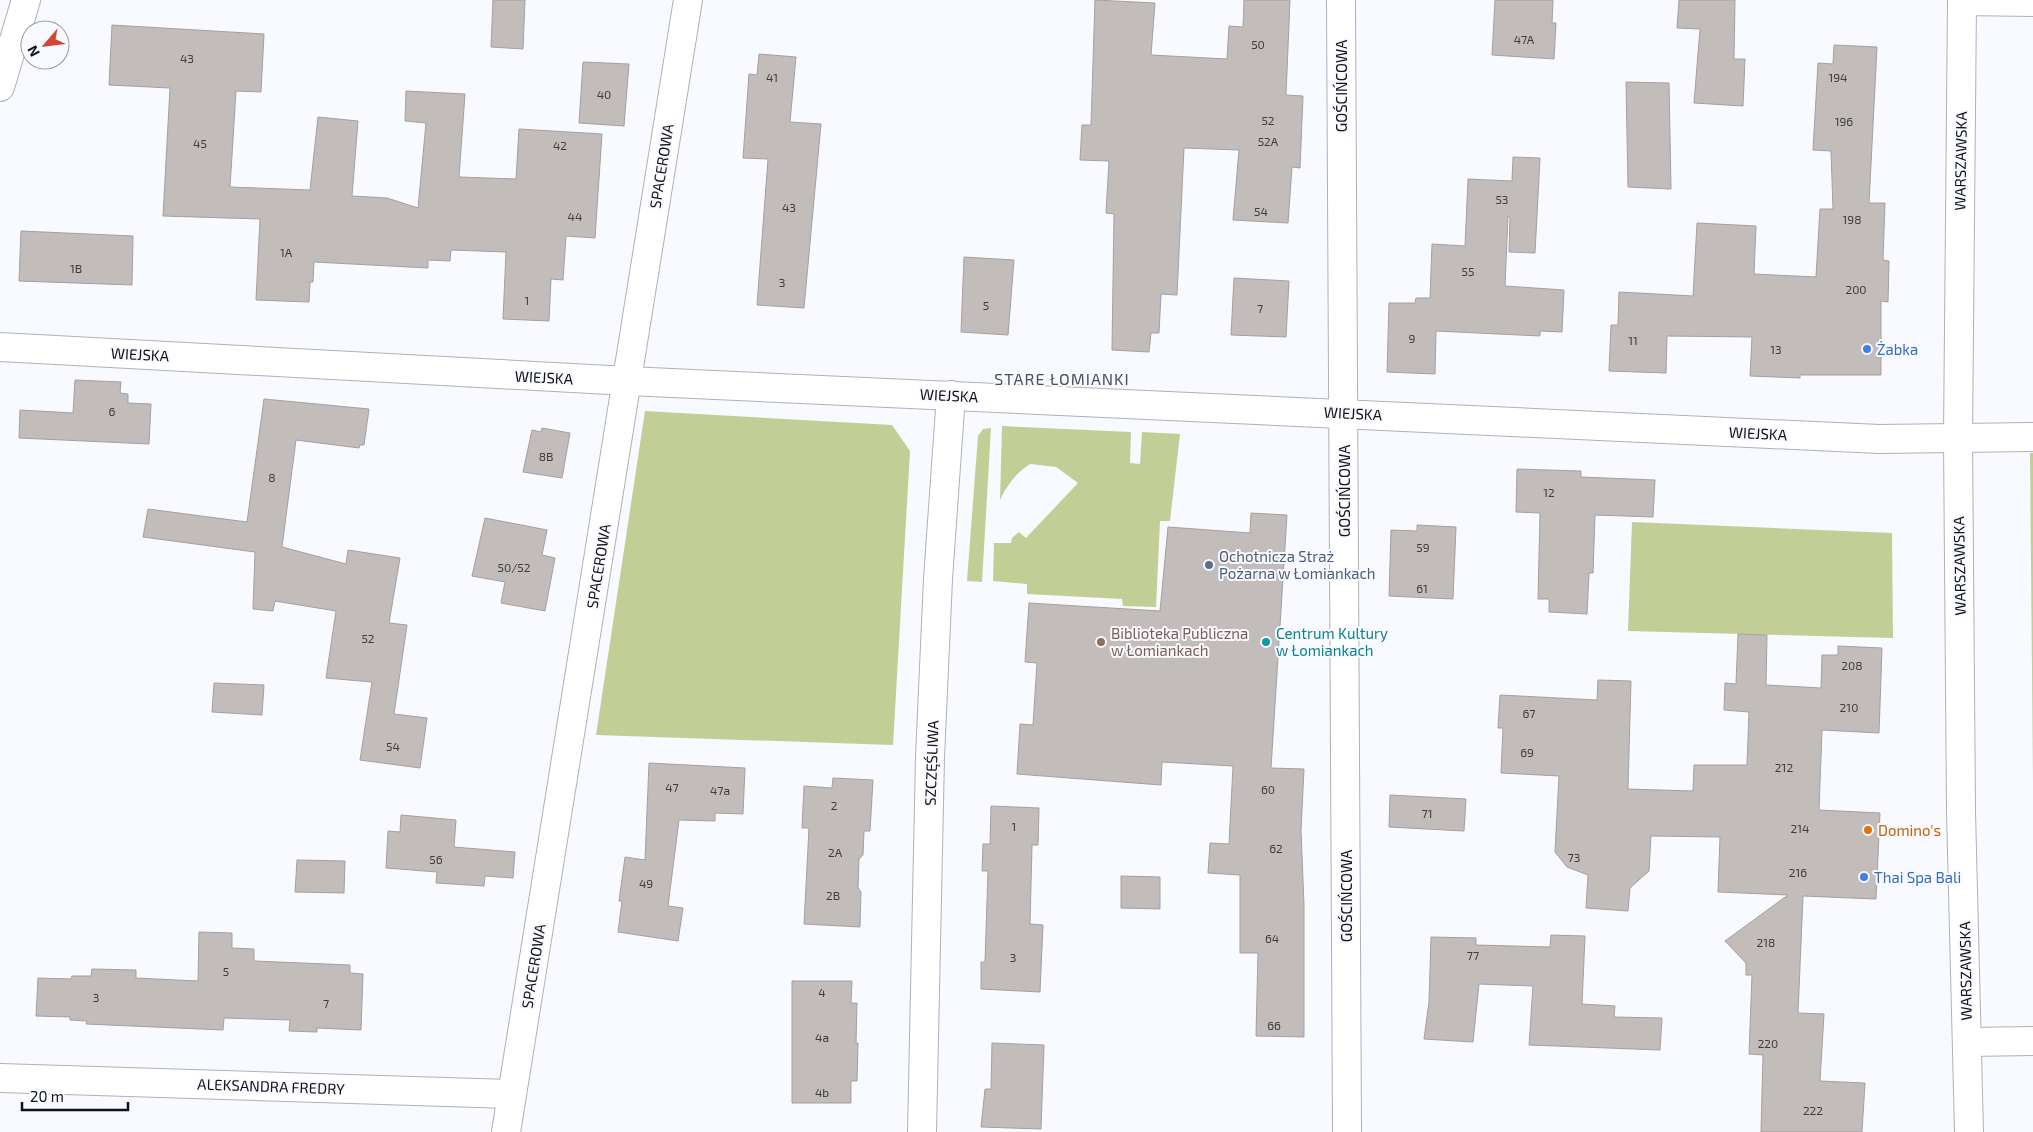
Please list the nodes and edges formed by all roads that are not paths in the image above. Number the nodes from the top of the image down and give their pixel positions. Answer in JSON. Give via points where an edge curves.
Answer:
{"nodes":[{"id":1,"x":26,"y":0,"type":"edge"},
{"id":2,"x":688,"y":0,"type":"edge"},
{"id":3,"x":1341,"y":0,"type":"edge"},
{"id":4,"x":1962,"y":0,"type":"edge"},
{"id":5,"x":2033,"y":2,"type":"edge"},
{"id":6,"x":0,"y":87,"type":"edge"},
{"id":7,"x":0,"y":347,"type":"edge"},
{"id":8,"x":628,"y":381,"type":"junction"},
{"id":9,"x":951,"y":395,"type":"junction"},
{"id":10,"x":1344,"y":413,"type":"junction"},
{"id":11,"x":2033,"y":437,"type":"edge"},
{"id":12,"x":1958,"y":438,"type":"junction"},
{"id":13,"x":2033,"y":1041,"type":"edge"},
{"id":14,"x":1967,"y":1042,"type":"junction"},
{"id":15,"x":0,"y":1078,"type":"edge"},
{"id":16,"x":512,"y":1094,"type":"junction"},
{"id":17,"x":506,"y":1132,"type":"edge"},
{"id":18,"x":922,"y":1132,"type":"edge"},
{"id":19,"x":1347,"y":1132,"type":"edge"},
{"id":20,"x":1969,"y":1132,"type":"edge"}],
"edges":[{"from":1,"to":6,"type":"street"},
{"from":2,"to":8,"type":"street","name":"SPACEROWA"},
{"from":3,"to":10,"type":"street","name":"GOŚCIŃCOWA"},
{"from":4,"to":5,"type":"street"},
{"from":4,"to":12,"type":"street","name":"WARSZAWSKA"},
{"from":7,"to":8,"type":"street","name":"WIEJSKA"},
{"from":8,"to":9,"type":"street","name":"WIEJSKA"},
{"from":8,"to":16,"type":"street","name":"SPACEROWA"},
{"from":9,"to":10,"type":"street","name":"WIEJSKA"},
{"from":9,"to":18,"type":"street","name":"SZCZĘŚLIWA","via":[[930,757]]},
{"from":10,"to":12,"type":"street","name":"WIEJSKA","via":[[1879,439]]},
{"from":10,"to":19,"type":"street","name":"GOŚCIŃCOWA"},
{"from":11,"to":12,"type":"street","name":"WIEJSKA"},
{"from":12,"to":14,"type":"street","name":"WARSZAWSKA","via":[[1961,811]]},
{"from":13,"to":14,"type":"street"},
{"from":14,"to":20,"type":"street","name":"WARSZAWSKA"},
{"from":15,"to":16,"type":"street","name":"ALEKSANDRA FREDRY"},
{"from":16,"to":17,"type":"street","name":"SPACEROWA"}]}
